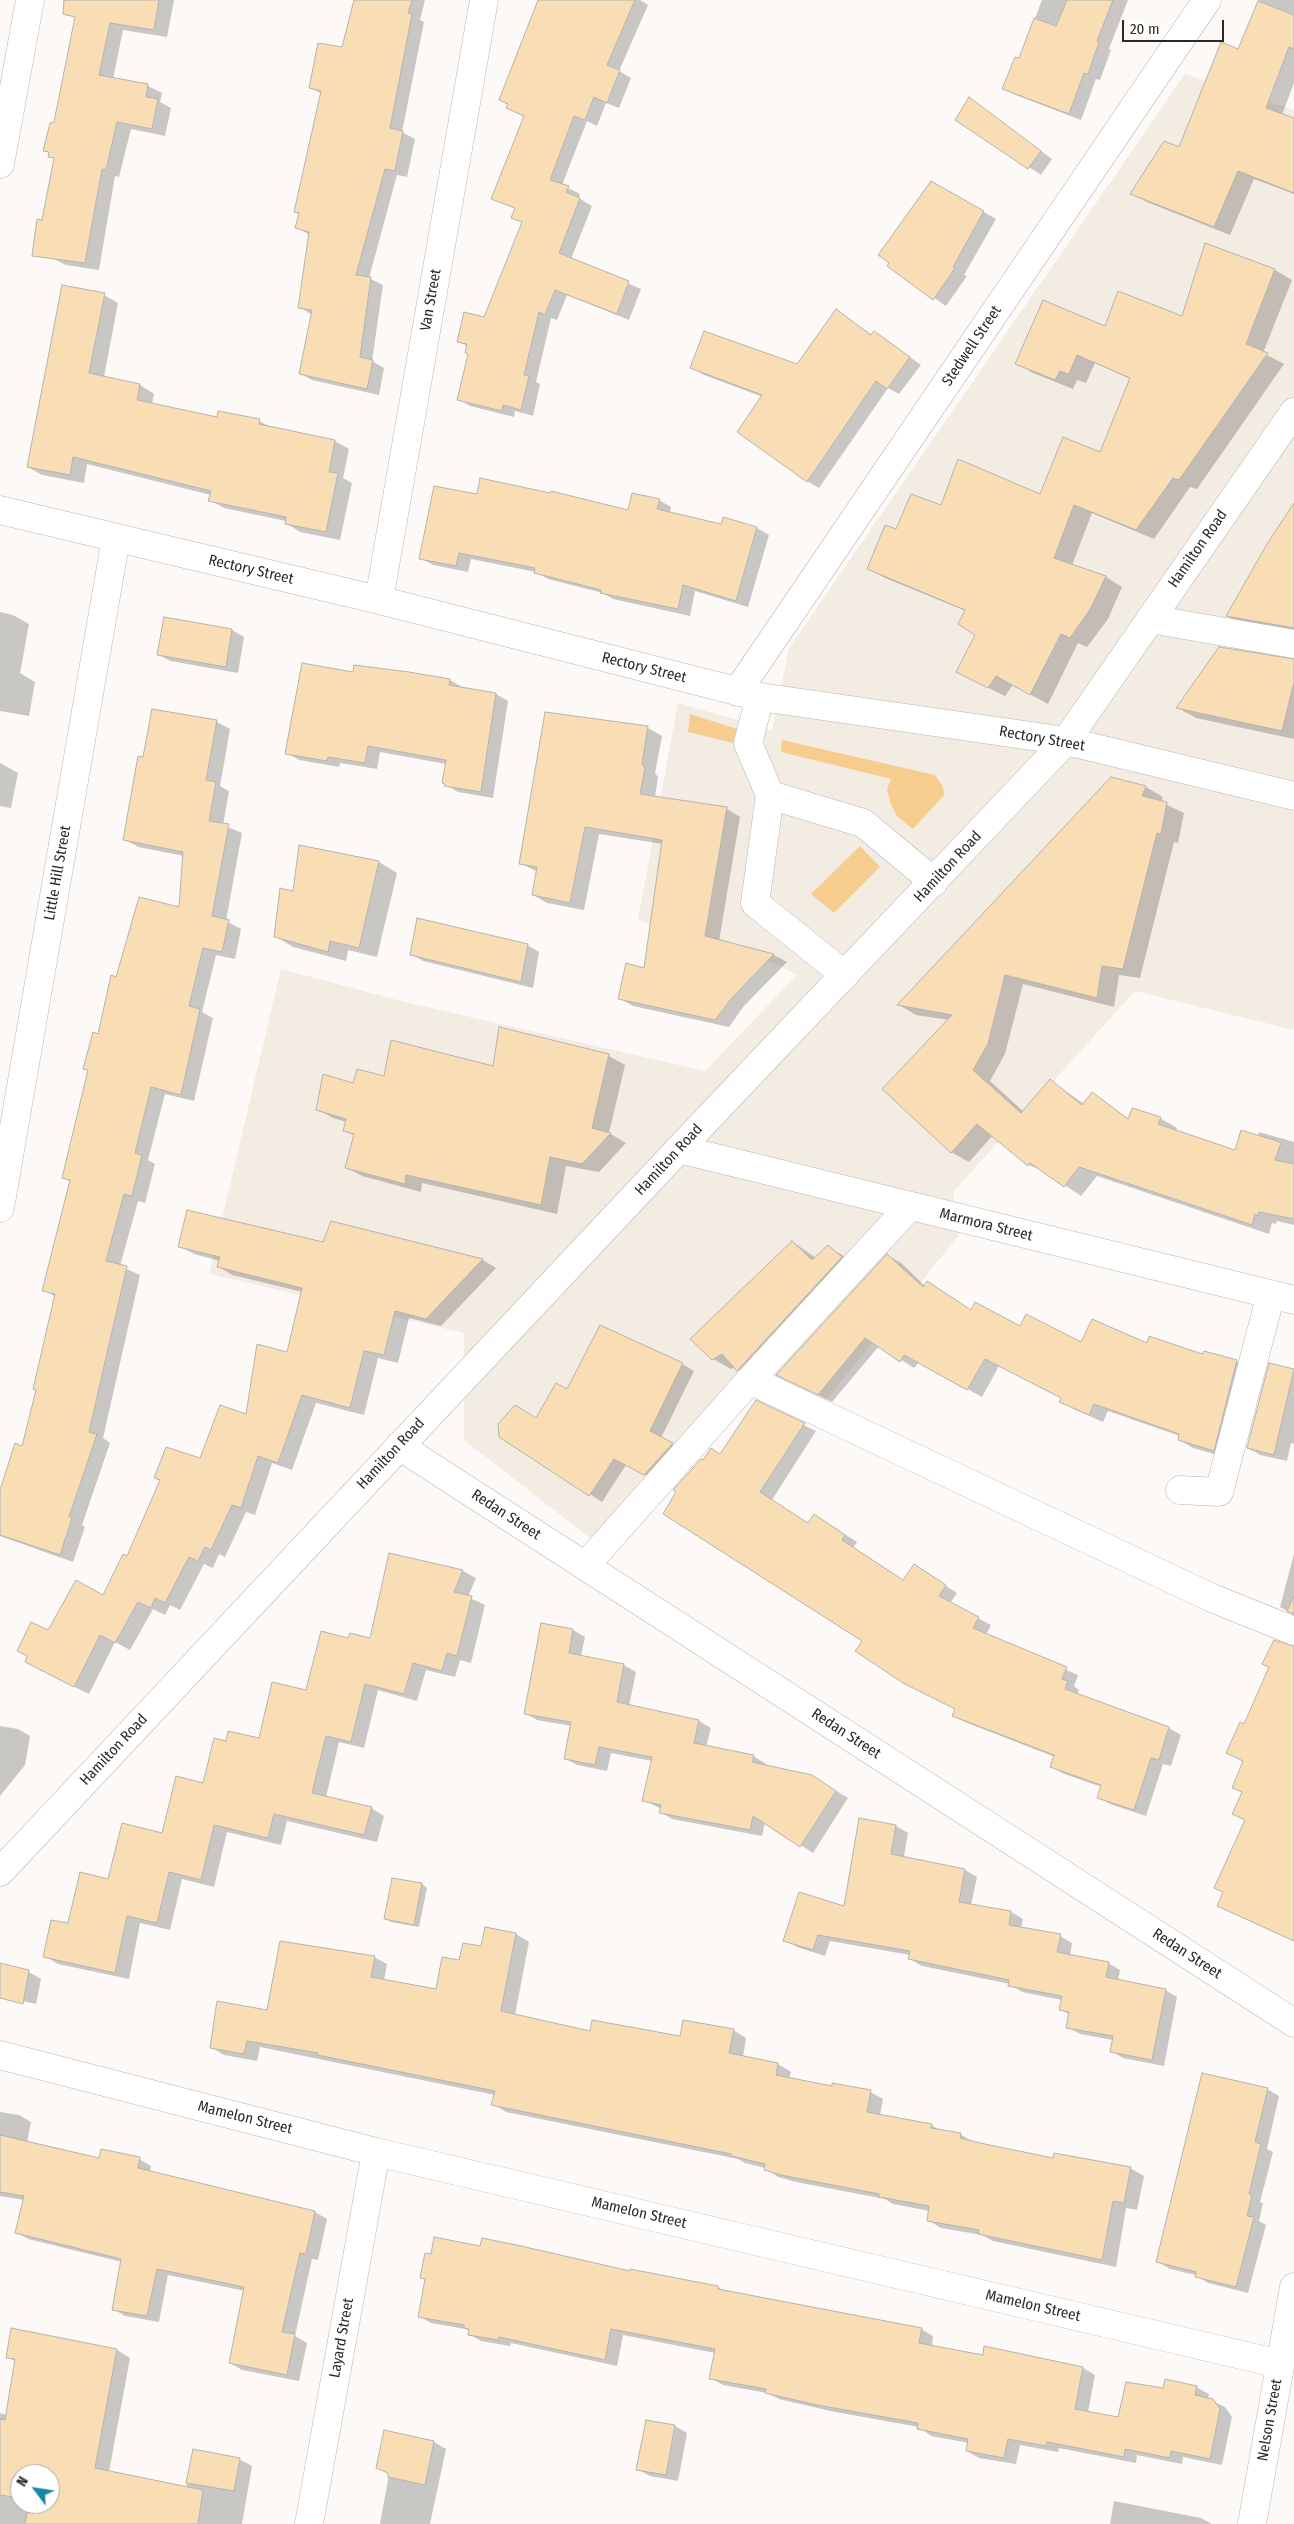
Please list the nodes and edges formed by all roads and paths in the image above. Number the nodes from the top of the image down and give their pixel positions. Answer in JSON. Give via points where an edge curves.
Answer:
{"nodes":[{"id":1,"x":30,"y":0,"type":"edge"},
{"id":2,"x":484,"y":0,"type":"edge"},
{"id":3,"x":1207,"y":0,"type":"edge"},
{"id":4,"x":0,"y":164,"type":"edge"},
{"id":5,"x":1294,"y":412,"type":"edge"},
{"id":6,"x":0,"y":510,"type":"edge"},
{"id":7,"x":116,"y":538,"type":"junction"},
{"id":8,"x":379,"y":600,"type":"junction"},
{"id":9,"x":1150,"y":619,"type":"junction"},
{"id":10,"x":1294,"y":644,"type":"edge"},
{"id":11,"x":749,"y":695,"type":"junction"},
{"id":12,"x":1066,"y":741,"type":"junction"},
{"id":13,"x":770,"y":795,"type":"junction"},
{"id":14,"x":1294,"y":796,"type":"edge"},
{"id":15,"x":934,"y":882,"type":"junction"},
{"id":16,"x":845,"y":975,"type":"junction"},
{"id":17,"x":678,"y":1149,"type":"junction"},
{"id":18,"x":910,"y":1206,"type":"junction"},
{"id":19,"x":0,"y":1208,"type":"edge"},
{"id":20,"x":1282,"y":1297,"type":"edge"},
{"id":21,"x":750,"y":1380,"type":"junction"},
{"id":22,"x":399,"y":1446,"type":"junction"},
{"id":23,"x":1180,"y":1490,"type":"dead end"},
{"id":24,"x":585,"y":1566,"type":"junction"},
{"id":25,"x":1294,"y":1631,"type":"edge"},
{"id":26,"x":0,"y":1872,"type":"edge"},
{"id":27,"x":1294,"y":2023,"type":"edge"},
{"id":28,"x":0,"y":2054,"type":"edge"},
{"id":29,"x":376,"y":2152,"type":"junction"},
{"id":30,"x":1294,"y":2287,"type":"edge"},
{"id":31,"x":1280,"y":2364,"type":"junction"},
{"id":32,"x":308,"y":2524,"type":"edge"},
{"id":33,"x":1252,"y":2524,"type":"edge"}],
"edges":[{"from":1,"to":4,"type":"street"},
{"from":2,"to":8,"type":"street","name":"Van Street"},
{"from":3,"to":11,"type":"street","name":"Stedwell Street"},
{"from":5,"to":9,"type":"street","name":"Hamilton Road"},
{"from":6,"to":7,"type":"street","name":"Rectory Street"},
{"from":7,"to":8,"type":"street","name":"Rectory Street"},
{"from":7,"to":19,"type":"street","name":"Little Hill Street"},
{"from":8,"to":11,"type":"street","name":"Rectory Street"},
{"from":9,"to":10,"type":"street"},
{"from":9,"to":12,"type":"street","name":"Hamilton Road"},
{"from":11,"to":12,"type":"street","name":"Rectory Street"},
{"from":11,"to":13,"type":"street","name":"Stedwell Street","via":[[748,743]]},
{"from":12,"to":14,"type":"street","name":"Rectory Street"},
{"from":12,"to":15,"type":"street","name":"Hamilton Road"},
{"from":13,"to":15,"type":"street","via":[[863,823]]},
{"from":13,"to":16,"type":"street","via":[[755,903]]},
{"from":15,"to":16,"type":"street","name":"Hamilton Road"},
{"from":16,"to":17,"type":"street","name":"Hamilton Road"},
{"from":17,"to":18,"type":"street","name":"Marmora Street"},
{"from":17,"to":22,"type":"street","name":"Hamilton Road"},
{"from":18,"to":20,"type":"street","name":"Marmora Street"},
{"from":18,"to":21,"type":"street"},
{"from":20,"to":23,"type":"street","via":[[1219,1492]]},
{"from":21,"to":24,"type":"street"},
{"from":21,"to":25,"type":"street","via":[[1212,1598]]},
{"from":22,"to":24,"type":"street","name":"Redan Street"},
{"from":22,"to":26,"type":"street","name":"Hamilton Road"},
{"from":24,"to":27,"type":"street","name":"Redan Street"},
{"from":28,"to":29,"type":"street","name":"Mamelon Street"},
{"from":29,"to":31,"type":"street","name":"Mamelon Street"},
{"from":29,"to":32,"type":"street","name":"Layard Street"},
{"from":30,"to":31,"type":"street","name":"Nelson Street"},
{"from":31,"to":33,"type":"street","name":"Nelson Street"}]}
